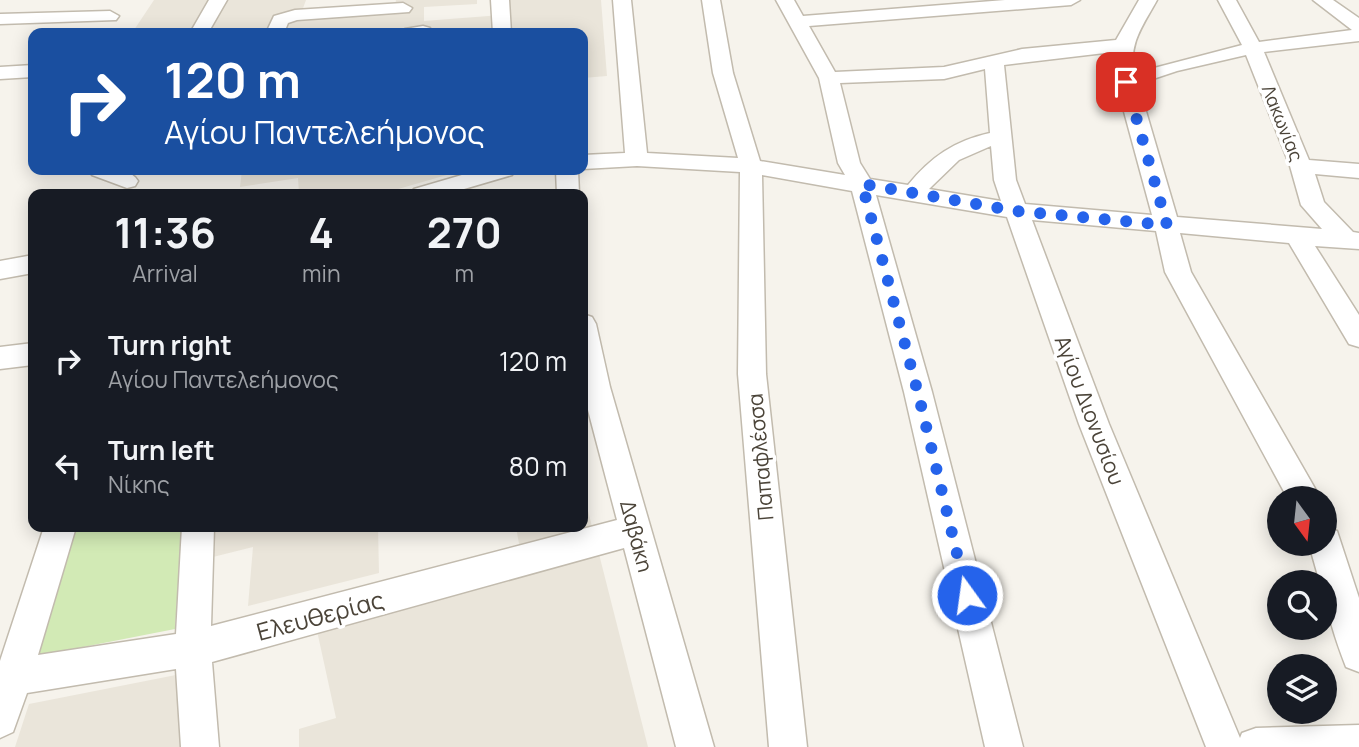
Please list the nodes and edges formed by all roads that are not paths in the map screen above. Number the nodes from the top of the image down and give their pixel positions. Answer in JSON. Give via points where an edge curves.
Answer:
{"nodes":[{"id":1,"x":124,"y":0,"type":"edge"},
{"id":2,"x":218,"y":0,"type":"edge"},
{"id":3,"x":500,"y":0,"type":"edge"},
{"id":4,"x":622,"y":0,"type":"edge"},
{"id":5,"x":711,"y":0,"type":"edge"},
{"id":6,"x":785,"y":0,"type":"edge"},
{"id":7,"x":1072,"y":0,"type":"edge"},
{"id":8,"x":1148,"y":0,"type":"edge"},
{"id":9,"x":1227,"y":0,"type":"edge"},
{"id":10,"x":1023,"y":2,"type":"edge"},
{"id":11,"x":1328,"y":4,"type":"edge"},
{"id":12,"x":402,"y":8,"type":"dead end"},
{"id":13,"x":1359,"y":9,"type":"edge"},
{"id":14,"x":110,"y":16,"type":"junction"},
{"id":15,"x":0,"y":19,"type":"edge"},
{"id":16,"x":797,"y":22,"type":"junction"},
{"id":17,"x":1359,"y":27,"type":"edge"},
{"id":18,"x":101,"y":28,"type":"edge"},
{"id":19,"x":202,"y":28,"type":"edge"},
{"id":20,"x":277,"y":28,"type":"edge"},
{"id":21,"x":502,"y":28,"type":"edge"},
{"id":22,"x":1359,"y":35,"type":"edge"},
{"id":23,"x":1123,"y":45,"type":"junction"},
{"id":24,"x":1253,"y":48,"type":"junction"},
{"id":25,"x":993,"y":63,"type":"junction"},
{"id":26,"x":28,"y":71,"type":"edge"},
{"id":27,"x":0,"y":73,"type":"edge"},
{"id":28,"x":829,"y":78,"type":"junction"},
{"id":29,"x":1126,"y":82,"type":"junction"},
{"id":30,"x":1001,"y":137,"type":"junction"},
{"id":31,"x":637,"y":159,"type":"junction"},
{"id":32,"x":588,"y":162,"type":"edge"},
{"id":33,"x":751,"y":166,"type":"junction"},
{"id":34,"x":1301,"y":166,"type":"junction"},
{"id":35,"x":1359,"y":171,"type":"edge"},
{"id":36,"x":488,"y":175,"type":"edge"},
{"id":37,"x":862,"y":184,"type":"junction"},
{"id":38,"x":439,"y":189,"type":"edge"},
{"id":39,"x":914,"y":193,"type":"junction"},
{"id":40,"x":1313,"y":205,"type":"junction"},
{"id":41,"x":1016,"y":211,"type":"junction"},
{"id":42,"x":1167,"y":225,"type":"junction"},
{"id":43,"x":1287,"y":235,"type":"junction"},
{"id":44,"x":1352,"y":240,"type":"edge"},
{"id":45,"x":28,"y":265,"type":"edge"},
{"id":46,"x":0,"y":270,"type":"edge"},
{"id":47,"x":1355,"y":326,"type":"edge"},
{"id":48,"x":28,"y":355,"type":"edge"},
{"id":49,"x":0,"y":358,"type":"edge"},
{"id":50,"x":589,"y":388,"type":"edge"},
{"id":51,"x":1298,"y":486,"type":"edge"},
{"id":52,"x":636,"y":530,"type":"junction"},
{"id":53,"x":58,"y":532,"type":"edge"},
{"id":54,"x":198,"y":532,"type":"edge"},
{"id":55,"x":1329,"y":556,"type":"edge"},
{"id":56,"x":193,"y":649,"type":"junction"},
{"id":57,"x":1359,"y":654,"type":"edge"},
{"id":58,"x":8,"y":678,"type":"edge"},
{"id":59,"x":0,"y":719,"type":"edge"},
{"id":60,"x":1359,"y":744,"type":"edge"},
{"id":61,"x":200,"y":747,"type":"edge"},
{"id":62,"x":695,"y":747,"type":"edge"},
{"id":63,"x":788,"y":747,"type":"edge"},
{"id":64,"x":1004,"y":747,"type":"edge"},
{"id":65,"x":1224,"y":747,"type":"edge"},
{"id":66,"x":1256,"y":747,"type":"edge"}],
"edges":[{"from":1,"to":14,"type":"street"},
{"from":2,"to":19,"type":"street"},
{"from":3,"to":21,"type":"street"},
{"from":4,"to":31,"type":"street"},
{"from":5,"to":33,"type":"street","name":"Παπαφλέσσα","via":[[723,73]]},
{"from":6,"to":16,"type":"street"},
{"from":7,"to":10,"type":"street"},
{"from":8,"to":23,"type":"street"},
{"from":9,"to":24,"type":"street","name":"Λακωνίας"},
{"from":10,"to":16,"type":"street"},
{"from":11,"to":13,"type":"street"},
{"from":11,"to":17,"type":"street"},
{"from":12,"to":20,"type":"street","via":[[295,15],[280,20]]},
{"from":14,"to":15,"type":"street"},
{"from":14,"to":18,"type":"street"},
{"from":16,"to":28,"type":"street"},
{"from":22,"to":24,"type":"street"},
{"from":23,"to":25,"type":"street","via":[[1022,55]]},
{"from":23,"to":29,"type":"street"},
{"from":24,"to":29,"type":"street"},
{"from":24,"to":34,"type":"street","name":"Λακωνίας"},
{"from":25,"to":28,"type":"street","via":[[944,73]]},
{"from":25,"to":30,"type":"street","name":"Αγίου Διονυσίου"},
{"from":26,"to":27,"type":"street"},
{"from":28,"to":37,"type":"street","via":[[849,163]]},
{"from":29,"to":42,"type":"street"},
{"from":30,"to":39,"type":"street","via":[[970,143],[948,156]]},
{"from":30,"to":41,"type":"street","name":"Αγίου Διονυσίου","via":[[1004,180]]},
{"from":31,"to":32,"type":"street"},
{"from":31,"to":33,"type":"street"},
{"from":33,"to":37,"type":"street"},
{"from":33,"to":63,"type":"street","name":"Παπαφλέσσα","via":[[752,374]]},
{"from":34,"to":35,"type":"street"},
{"from":34,"to":40,"type":"street","name":"Λακωνίας"},
{"from":36,"to":38,"type":"street"},
{"from":37,"to":39,"type":"street"},
{"from":37,"to":64,"type":"street"},
{"from":39,"to":41,"type":"street"},
{"from":40,"to":43,"type":"street"},
{"from":40,"to":44,"type":"street","name":"Λακωνίας"},
{"from":41,"to":42,"type":"street"},
{"from":41,"to":65,"type":"street","name":"Αγίου Διονυσίου","via":[[1094,424]]},
{"from":42,"to":43,"type":"street"},
{"from":42,"to":51,"type":"street","via":[[1178,272]]},
{"from":43,"to":44,"type":"street"},
{"from":43,"to":47,"type":"street"},
{"from":45,"to":46,"type":"street"},
{"from":48,"to":49,"type":"street"},
{"from":50,"to":52,"type":"street","name":"Δαβάκη"},
{"from":52,"to":56,"type":"street","name":"Ελευθερίας"},
{"from":52,"to":62,"type":"street","name":"Δαβάκη"},
{"from":53,"to":58,"type":"street"},
{"from":54,"to":56,"type":"street"},
{"from":55,"to":57,"type":"street"},
{"from":56,"to":58,"type":"street","name":"Ελευθερίας"},
{"from":56,"to":61,"type":"street"},
{"from":58,"to":59,"type":"street"},
{"from":60,"to":66,"type":"street"}]}
